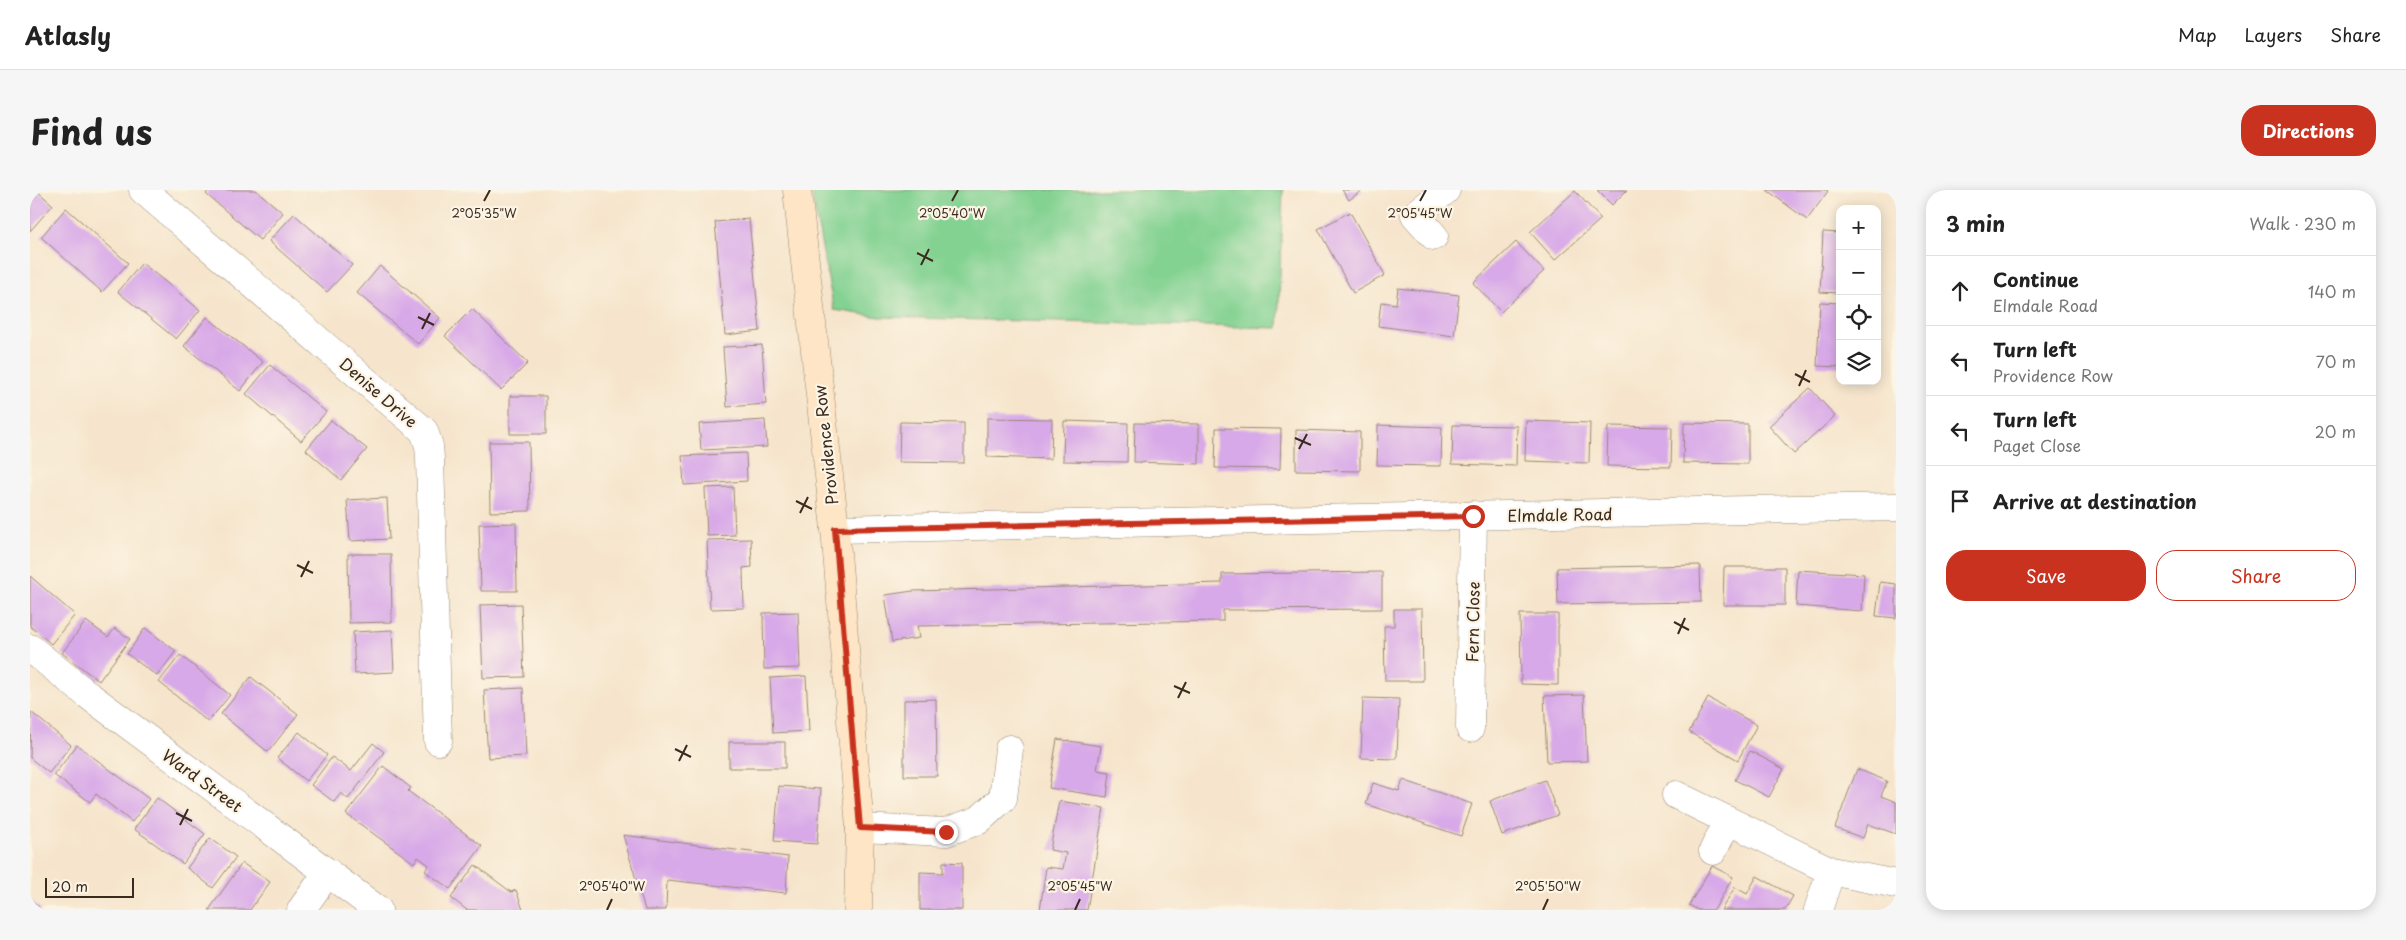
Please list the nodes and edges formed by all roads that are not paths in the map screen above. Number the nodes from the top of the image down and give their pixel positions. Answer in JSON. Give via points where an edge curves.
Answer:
{"nodes":[{"id":1,"x":143,"y":190,"type":"edge"},
{"id":2,"x":797,"y":190,"type":"edge"},
{"id":3,"x":1446,"y":190,"type":"edge"},
{"id":4,"x":1434,"y":236,"type":"dead end"},
{"id":5,"x":1896,"y":507,"type":"edge"},
{"id":6,"x":1473,"y":516,"type":"junction"},
{"id":7,"x":835,"y":529,"type":"junction"},
{"id":8,"x":30,"y":648,"type":"edge"},
{"id":9,"x":1470,"y":728,"type":"dead end"},
{"id":10,"x":438,"y":741,"type":"dead end"},
{"id":11,"x":1009,"y":749,"type":"dead end"},
{"id":12,"x":1676,"y":795,"type":"dead end"},
{"id":13,"x":1727,"y":822,"type":"junction"},
{"id":14,"x":860,"y":828,"type":"junction"},
{"id":15,"x":1713,"y":851,"type":"dead end"},
{"id":16,"x":1831,"y":871,"type":"junction"},
{"id":17,"x":328,"y":872,"type":"junction"},
{"id":18,"x":1896,"y":884,"type":"edge"},
{"id":19,"x":301,"y":910,"type":"edge"},
{"id":20,"x":378,"y":910,"type":"edge"},
{"id":21,"x":858,"y":910,"type":"edge"},
{"id":22,"x":1818,"y":910,"type":"edge"}],
"edges":[{"from":1,"to":10,"type":"street","name":"Denise Drive","via":[[424,431],[430,458]]},
{"from":2,"to":7,"type":"street","name":"Providence Row"},
{"from":3,"to":4,"type":"street","via":[[1415,215]]},
{"from":5,"to":6,"type":"street","name":"Elmdale Road"},
{"from":6,"to":7,"type":"street","name":"Elmdale Road"},
{"from":6,"to":9,"type":"street","name":"Fern Close"},
{"from":7,"to":14,"type":"street","name":"Providence Row"},
{"from":8,"to":17,"type":"street","name":"Ward Street","via":[[88,695]]},
{"from":11,"to":14,"type":"street","via":[[1003,798],[979,820],[946,832]]},
{"from":12,"to":13,"type":"street"},
{"from":13,"to":15,"type":"street"},
{"from":13,"to":16,"type":"street"},
{"from":14,"to":21,"type":"street","name":"Providence Row"},
{"from":16,"to":18,"type":"street"},
{"from":16,"to":22,"type":"street"},
{"from":17,"to":19,"type":"street"},
{"from":17,"to":20,"type":"street","name":"Ward Street"}]}
